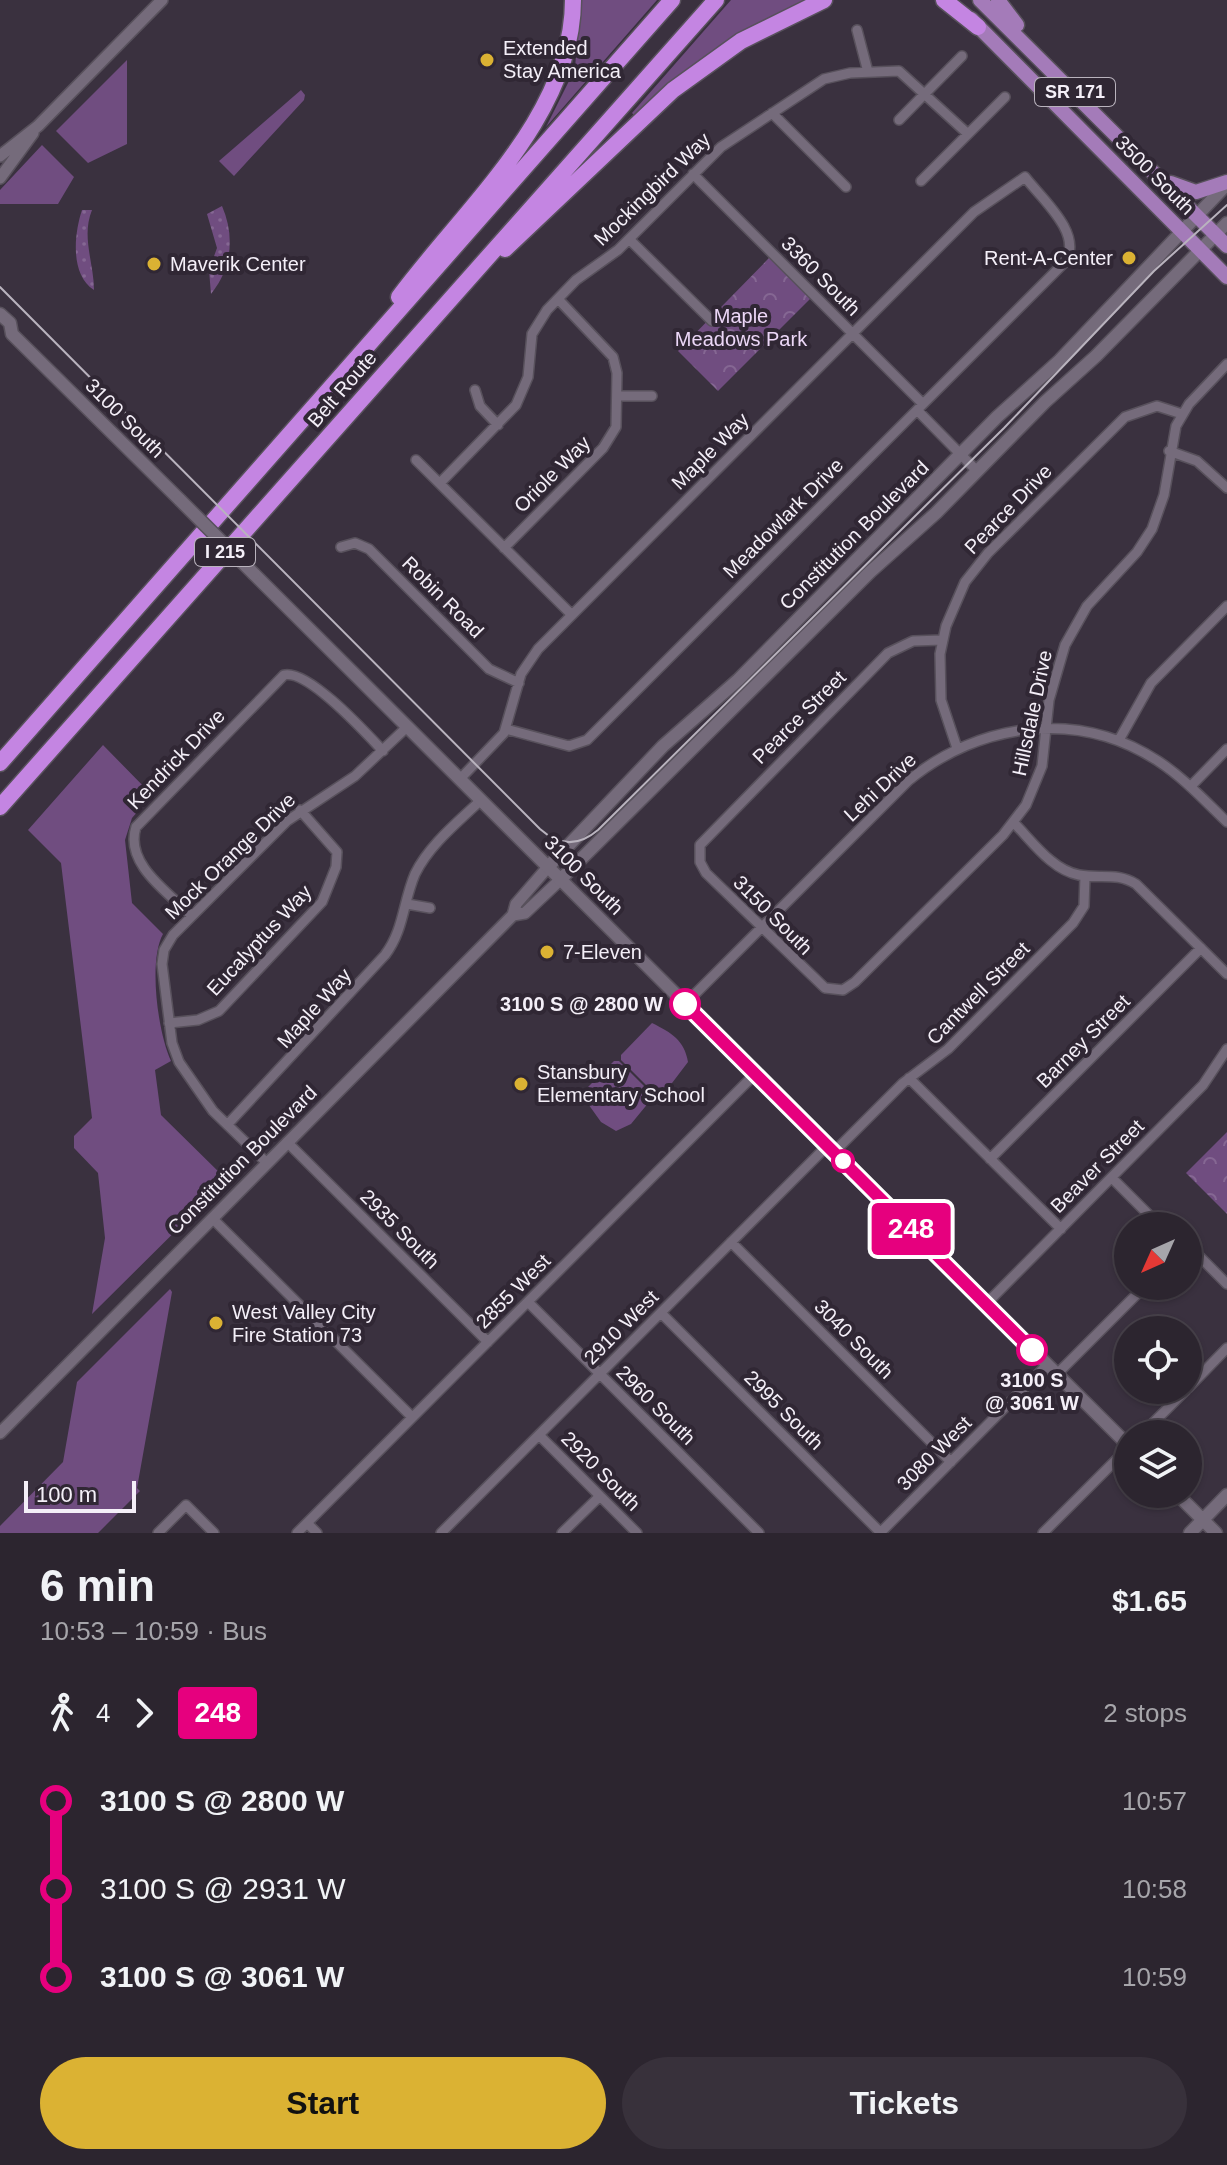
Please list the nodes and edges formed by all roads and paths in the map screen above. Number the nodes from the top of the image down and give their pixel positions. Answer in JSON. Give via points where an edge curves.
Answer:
{"nodes":[{"id":1,"x":162,"y":0,"type":"edge"},
{"id":2,"x":566,"y":0,"type":"edge"},
{"id":3,"x":573,"y":0,"type":"edge"},
{"id":4,"x":672,"y":0,"type":"edge"},
{"id":5,"x":716,"y":0,"type":"edge"},
{"id":6,"x":836,"y":0,"type":"edge"},
{"id":7,"x":944,"y":0,"type":"edge"},
{"id":8,"x":951,"y":0,"type":"edge"},
{"id":9,"x":980,"y":0,"type":"edge"},
{"id":10,"x":998,"y":0,"type":"edge"},
{"id":11,"x":819,"y":3,"type":"edge"},
{"id":12,"x":978,"y":27,"type":"junction"},
{"id":13,"x":857,"y":30,"type":"dead end"},
{"id":14,"x":1029,"y":46,"type":"junction"},
{"id":15,"x":962,"y":56,"type":"dead end"},
{"id":16,"x":868,"y":72,"type":"junction"},
{"id":17,"x":926,"y":93,"type":"junction"},
{"id":18,"x":1005,"y":97,"type":"dead end"},
{"id":19,"x":548,"y":100,"type":"junction"},
{"id":20,"x":772,"y":113,"type":"junction"},
{"id":21,"x":899,"y":120,"type":"dead end"},
{"id":22,"x":38,"y":126,"type":"junction"},
{"id":23,"x":968,"y":134,"type":"junction"},
{"id":24,"x":0,"y":156,"type":"edge"},
{"id":25,"x":1153,"y":170,"type":"junction"},
{"id":26,"x":693,"y":174,"type":"junction"},
{"id":27,"x":0,"y":178,"type":"edge"},
{"id":28,"x":921,"y":181,"type":"dead end"},
{"id":29,"x":1227,"y":183,"type":"edge"},
{"id":30,"x":846,"y":187,"type":"dead end"},
{"id":31,"x":1197,"y":215,"type":"junction"},
{"id":32,"x":1227,"y":223,"type":"edge"},
{"id":33,"x":1183,"y":232,"type":"junction"},
{"id":34,"x":1216,"y":235,"type":"junction"},
{"id":35,"x":629,"y":239,"type":"junction"},
{"id":36,"x":1227,"y":246,"type":"edge"},
{"id":37,"x":1201,"y":251,"type":"junction"},
{"id":38,"x":1065,"y":262,"type":"joint"},
{"id":39,"x":1227,"y":277,"type":"edge"},
{"id":40,"x":449,"y":297,"type":"junction"},
{"id":41,"x":558,"y":299,"type":"junction"},
{"id":42,"x":0,"y":314,"type":"edge"},
{"id":43,"x":712,"y":321,"type":"dead end"},
{"id":44,"x":6,"y":332,"type":"edge"},
{"id":45,"x":853,"y":333,"type":"junction"},
{"id":46,"x":361,"y":356,"type":"junction"},
{"id":47,"x":1227,"y":364,"type":"edge"},
{"id":48,"x":475,"y":390,"type":"dead end"},
{"id":49,"x":617,"y":396,"type":"junction"},
{"id":50,"x":652,"y":396,"type":"dead end"},
{"id":51,"x":920,"y":407,"type":"junction"},
{"id":52,"x":1182,"y":414,"type":"junction"},
{"id":53,"x":498,"y":425,"type":"junction"},
{"id":54,"x":1169,"y":451,"type":"junction"},
{"id":55,"x":961,"y":455,"type":"junction"},
{"id":56,"x":416,"y":460,"type":"dead end"},
{"id":57,"x":977,"y":471,"type":"junction"},
{"id":58,"x":440,"y":483,"type":"junction"},
{"id":59,"x":1227,"y":488,"type":"edge"},
{"id":60,"x":341,"y":547,"type":"dead end"},
{"id":61,"x":504,"y":548,"type":"junction"},
{"id":62,"x":1227,"y":606,"type":"edge"},
{"id":63,"x":572,"y":615,"type":"junction"},
{"id":64,"x":942,"y":640,"type":"junction"},
{"id":65,"x":519,"y":683,"type":"junction"},
{"id":66,"x":407,"y":727,"type":"junction"},
{"id":67,"x":1047,"y":728,"type":"junction"},
{"id":68,"x":506,"y":729,"type":"junction"},
{"id":69,"x":1119,"y":740,"type":"junction"},
{"id":70,"x":957,"y":748,"type":"junction"},
{"id":71,"x":1227,"y":749,"type":"edge"},
{"id":72,"x":383,"y":751,"type":"junction"},
{"id":73,"x":0,"y":763,"type":"edge"},
{"id":74,"x":460,"y":779,"type":"junction"},
{"id":75,"x":1191,"y":786,"type":"junction"},
{"id":76,"x":481,"y":800,"type":"junction"},
{"id":77,"x":0,"y":807,"type":"edge"},
{"id":78,"x":300,"y":810,"type":"junction"},
{"id":79,"x":1227,"y":822,"type":"edge"},
{"id":80,"x":1014,"y":823,"type":"junction"},
{"id":81,"x":699,"y":850,"type":"joint"},
{"id":82,"x":548,"y":867,"type":"junction"},
{"id":83,"x":1085,"y":876,"type":"junction"},
{"id":84,"x":560,"y":880,"type":"junction"},
{"id":85,"x":407,"y":904,"type":"junction"},
{"id":86,"x":430,"y":908,"type":"dead end"},
{"id":87,"x":513,"y":915,"type":"junction"},
{"id":88,"x":192,"y":916,"type":"junction"},
{"id":89,"x":761,"y":928,"type":"junction"},
{"id":90,"x":1201,"y":948,"type":"junction"},
{"id":91,"x":1227,"y":974,"type":"edge"},
{"id":92,"x":838,"y":991,"type":"joint"},
{"id":93,"x":685,"y":1004,"type":"junction"},
{"id":94,"x":169,"y":1023,"type":"junction"},
{"id":95,"x":1227,"y":1049,"type":"edge"},
{"id":96,"x":755,"y":1074,"type":"junction"},
{"id":97,"x":909,"y":1078,"type":"junction"},
{"id":98,"x":228,"y":1124,"type":"junction"},
{"id":99,"x":287,"y":1142,"type":"junction"},
{"id":100,"x":830,"y":1149,"type":"junction"},
{"id":101,"x":990,"y":1159,"type":"junction"},
{"id":102,"x":267,"y":1163,"type":"junction"},
{"id":103,"x":1112,"y":1178,"type":"junction"},
{"id":104,"x":1146,"y":1212,"type":"edge"},
{"id":105,"x":212,"y":1218,"type":"junction"},
{"id":106,"x":1061,"y":1229,"type":"junction"},
{"id":107,"x":731,"y":1242,"type":"junction"},
{"id":108,"x":1202,"y":1259,"type":"edge"},
{"id":109,"x":1227,"y":1284,"type":"edge"},
{"id":110,"x":1130,"y":1300,"type":"edge"},
{"id":111,"x":528,"y":1302,"type":"junction"},
{"id":112,"x":986,"y":1304,"type":"junction"},
{"id":113,"x":661,"y":1313,"type":"junction"},
{"id":114,"x":488,"y":1342,"type":"junction"},
{"id":115,"x":1227,"y":1348,"type":"edge"},
{"id":116,"x":1052,"y":1370,"type":"junction"},
{"id":117,"x":600,"y":1374,"type":"junction"},
{"id":118,"x":1202,"y":1374,"type":"edge"},
{"id":119,"x":1172,"y":1404,"type":"edge"},
{"id":120,"x":412,"y":1417,"type":"junction"},
{"id":121,"x":1156,"y":1420,"type":"edge"},
{"id":122,"x":0,"y":1433,"type":"edge"},
{"id":123,"x":1114,"y":1433,"type":"edge"},
{"id":124,"x":539,"y":1435,"type":"junction"},
{"id":125,"x":1114,"y":1461,"type":"edge"},
{"id":126,"x":951,"y":1462,"type":"junction"},
{"id":127,"x":1227,"y":1495,"type":"edge"},
{"id":128,"x":600,"y":1496,"type":"junction"},
{"id":129,"x":1191,"y":1508,"type":"edge"},
{"id":130,"x":1203,"y":1520,"type":"junction"},
{"id":131,"x":307,"y":1523,"type":"junction"},
{"id":132,"x":158,"y":1533,"type":"edge"},
{"id":133,"x":214,"y":1533,"type":"edge"},
{"id":134,"x":297,"y":1533,"type":"edge"},
{"id":135,"x":317,"y":1533,"type":"edge"},
{"id":136,"x":441,"y":1533,"type":"edge"},
{"id":137,"x":562,"y":1533,"type":"edge"},
{"id":138,"x":637,"y":1533,"type":"edge"},
{"id":139,"x":759,"y":1533,"type":"edge"},
{"id":140,"x":880,"y":1533,"type":"edge"},
{"id":141,"x":1043,"y":1533,"type":"edge"},
{"id":142,"x":1190,"y":1533,"type":"edge"},
{"id":143,"x":1216,"y":1533,"type":"edge"}],
"edges":[{"from":1,"to":22,"type":"street"},
{"from":2,"to":19,"type":"highway","via":[[563,48]]},
{"from":3,"to":19,"type":"highway","via":[[566,55]]},
{"from":4,"to":46,"type":"highway","name":"Belt Route","number":"I 215"},
{"from":5,"to":40,"type":"highway","name":"Belt Route","number":"I 215"},
{"from":6,"to":11,"type":"highway"},
{"from":7,"to":12,"type":"highway"},
{"from":8,"to":12,"type":"main road","name":"3500 South","number":"SR 171"},
{"from":9,"to":14,"type":"main road","name":"3500 South","number":"SR 171"},
{"from":10,"to":14,"type":"main road"},
{"from":11,"to":40,"type":"highway","via":[[741,41],[673,90]]},
{"from":12,"to":33,"type":"main road","name":"3500 South","number":"SR 171"},
{"from":13,"to":16,"type":"street"},
{"from":14,"to":25,"type":"main road","name":"3500 South","number":"SR 171"},
{"from":15,"to":17,"type":"street"},
{"from":16,"to":17,"type":"street","name":"Mockingbird Way","via":[[903,72]]},
{"from":16,"to":20,"type":"street","name":"Mockingbird Way","via":[[830,77]]},
{"from":17,"to":21,"type":"street"},
{"from":17,"to":23,"type":"street","name":"Mockingbird Way"},
{"from":18,"to":23,"type":"street"},
{"from":19,"to":46,"type":"highway","via":[[528,135],[416,273]]},
{"from":20,"to":26,"type":"street","name":"Mockingbird Way","via":[[721,147]]},
{"from":20,"to":30,"type":"street"},
{"from":22,"to":24,"type":"street"},
{"from":22,"to":27,"type":"street"},
{"from":23,"to":28,"type":"street"},
{"from":25,"to":29,"type":"main road","via":[[1196,192]]},
{"from":25,"to":31,"type":"main road","name":"3500 South","number":"SR 171"},
{"from":26,"to":35,"type":"street","name":"Mockingbird Way"},
{"from":26,"to":45,"type":"street","name":"3360 South"},
{"from":29,"to":31,"type":"main road","name":"Constitution Boulevard"},
{"from":31,"to":33,"type":"main road","name":"Constitution Boulevard"},
{"from":31,"to":34,"type":"main road","name":"3500 South","number":"SR 171"},
{"from":32,"to":34,"type":"main road","name":"Constitution Boulevard"},
{"from":33,"to":37,"type":"main road","name":"3500 South","number":"SR 171"},
{"from":33,"to":55,"type":"main road","name":"Constitution Boulevard"},
{"from":34,"to":36,"type":"main road","name":"3500 South","number":"SR 171"},
{"from":34,"to":37,"type":"main road","name":"Constitution Boulevard"},
{"from":35,"to":41,"type":"street","name":"Mockingbird Way"},
{"from":35,"to":43,"type":"street"},
{"from":37,"to":39,"type":"main road","name":"3500 South","number":"SR 171"},
{"from":37,"to":57,"type":"main road","name":"Constitution Boulevard"},
{"from":38,"to":45,"type":"street","name":"Maple Way","via":[[1071,251],[1069,236],[1025,177],[974,212]]},
{"from":38,"to":51,"type":"street","name":"Meadowlark Drive"},
{"from":40,"to":77,"type":"highway","name":"Belt Route","number":"I 215"},
{"from":41,"to":49,"type":"street","name":"Oriole Way","via":[[609,351],[616,367]]},
{"from":41,"to":53,"type":"street","name":"Mockingbird Way","via":[[532,334],[521,396]]},
{"from":42,"to":44,"type":"main road","name":"3100 South","via":[[10,323]]},
{"from":44,"to":66,"type":"main road","name":"3100 South","bridge":true},
{"from":45,"to":51,"type":"street","name":"3360 South"},
{"from":45,"to":63,"type":"street","name":"Maple Way"},
{"from":46,"to":73,"type":"highway","name":"Belt Route","number":"I 215"},
{"from":47,"to":52,"type":"street","name":"Hillsdale Drive"},
{"from":48,"to":53,"type":"street","via":[[480,406]]},
{"from":49,"to":50,"type":"street"},
{"from":49,"to":61,"type":"street","name":"Oriole Way","via":[[616,427],[608,442]]},
{"from":51,"to":55,"type":"street","name":"3360 South"},
{"from":51,"to":68,"type":"street","name":"Meadowlark Drive","via":[[587,740],[569,746]]},
{"from":52,"to":54,"type":"street","name":"Hillsdale Drive"},
{"from":52,"to":64,"type":"street","name":"Pearce Drive","via":[[1151,406],[1119,422],[976,567],[957,596]]},
{"from":53,"to":58,"type":"street","name":"Mockingbird Way"},
{"from":54,"to":59,"type":"street","via":[[1197,461]]},
{"from":54,"to":67,"type":"street","name":"Hillsdale Drive","via":[[1164,495],[1152,529],[1087,606],[1065,645],[1055,672]]},
{"from":55,"to":57,"type":"street","name":"3360 South"},
{"from":55,"to":82,"type":"main road","name":"Constitution Boulevard","via":[[738,680],[663,746]]},
{"from":56,"to":58,"type":"street"},
{"from":57,"to":84,"type":"main road","name":"Constitution Boulevard"},
{"from":58,"to":61,"type":"street"},
{"from":60,"to":65,"type":"street","name":"Robin Road","via":[[355,543],[369,549],[489,669]]},
{"from":61,"to":63,"type":"street"},
{"from":62,"to":69,"type":"street","via":[[1151,683]]},
{"from":63,"to":65,"type":"street","name":"Maple Way","via":[[533,655]]},
{"from":64,"to":70,"type":"street","name":"Pearce Drive","via":[[941,700]]},
{"from":64,"to":81,"type":"street","name":"Pearce Street","via":[[913,641],[888,653],[709,832]]},
{"from":65,"to":68,"type":"street","name":"Maple Way"},
{"from":66,"to":72,"type":"street","name":"Mock Orange Drive"},
{"from":66,"to":74,"type":"main road","name":"3100 South"},
{"from":67,"to":69,"type":"street","name":"Lehi Drive"},
{"from":67,"to":70,"type":"street","name":"Lehi Drive","via":[[1005,732]]},
{"from":67,"to":80,"type":"street","name":"Hillsdale Drive","via":[[1039,777]]},
{"from":68,"to":74,"type":"street","name":"Maple Way"},
{"from":69,"to":75,"type":"street","name":"Lehi Drive"},
{"from":70,"to":89,"type":"street","name":"Lehi Drive","via":[[908,781]]},
{"from":71,"to":75,"type":"street"},
{"from":72,"to":78,"type":"street","name":"Mock Orange Drive","via":[[355,776]]},
{"from":72,"to":88,"type":"street","name":"Kendrick Drive","via":[[331,700],[289,673],[136,827],[133,845],[139,862]]},
{"from":74,"to":76,"type":"main road","name":"3100 South"},
{"from":75,"to":79,"type":"street","name":"Lehi Drive"},
{"from":76,"to":82,"type":"main road","name":"3100 South"},
{"from":76,"to":85,"type":"street","name":"Maple Way","via":[[428,854]]},
{"from":78,"to":88,"type":"street","name":"Mock Orange Drive"},
{"from":78,"to":94,"type":"street","name":"Eucalyptus Way","via":[[337,852],[326,895],[219,1011]]},
{"from":80,"to":83,"type":"street","via":[[1053,862]]},
{"from":80,"to":92,"type":"street","name":"Hillsdale Drive","via":[[859,979]]},
{"from":81,"to":89,"type":"street","name":"3150 South","via":[[706,873]]},
{"from":82,"to":84,"type":"main road","name":"3100 South"},
{"from":82,"to":87,"type":"street","name":"Constitution Boulevard","via":[[516,904]]},
{"from":83,"to":90,"type":"street","via":[[1130,881]]},
{"from":83,"to":97,"type":"street","name":"Cantwell Street","via":[[1078,918],[942,1055]]},
{"from":84,"to":87,"type":"street","name":"Constitution Boulevard","via":[[525,913]]},
{"from":84,"to":93,"type":"main road","name":"3100 South"},
{"from":85,"to":86,"type":"street"},
{"from":85,"to":98,"type":"street","name":"Maple Way","via":[[399,933],[385,955]]},
{"from":87,"to":99,"type":"street","name":"Constitution Boulevard"},
{"from":88,"to":94,"type":"street","name":"Mock Orange Drive","via":[[169,939],[162,955]]},
{"from":89,"to":92,"type":"street","name":"3150 South","via":[[819,985]]},
{"from":89,"to":93,"type":"street","name":"Lehi Drive"},
{"from":90,"to":91,"type":"street"},
{"from":90,"to":101,"type":"street","name":"Barney Street"},
{"from":93,"to":96,"type":"main road","name":"3100 South"},
{"from":94,"to":98,"type":"street","name":"Mock Orange Drive","via":[[179,1062]]},
{"from":95,"to":103,"type":"street","name":"Beaver Street","via":[[1209,1079]]},
{"from":96,"to":100,"type":"main road","name":"3100 South"},
{"from":96,"to":111,"type":"street","name":"2855 West"},
{"from":97,"to":100,"type":"street","name":"Cantwell Street"},
{"from":97,"to":101,"type":"street"},
{"from":98,"to":102,"type":"street","name":"Mock Orange Drive"},
{"from":99,"to":102,"type":"street","name":"Constitution Boulevard"},
{"from":99,"to":114,"type":"street","name":"2935 South"},
{"from":100,"to":107,"type":"street","name":"2910 West"},
{"from":100,"to":112,"type":"main road","name":"3100 South"},
{"from":101,"to":106,"type":"street"},
{"from":102,"to":105,"type":"street","name":"Constitution Boulevard"},
{"from":103,"to":104,"type":"street"},
{"from":103,"to":106,"type":"street","name":"Beaver Street"},
{"from":105,"to":120,"type":"street"},
{"from":105,"to":122,"type":"street","name":"Constitution Boulevard"},
{"from":106,"to":112,"type":"street","name":"Beaver Street"},
{"from":107,"to":113,"type":"street","name":"2910 West"},
{"from":107,"to":126,"type":"street","name":"3040 South"},
{"from":108,"to":109,"type":"street"},
{"from":110,"to":116,"type":"street","name":"3080 West"},
{"from":111,"to":114,"type":"street","name":"2855 West"},
{"from":111,"to":117,"type":"street","name":"2960 South"},
{"from":112,"to":116,"type":"main road","name":"3100 South"},
{"from":113,"to":117,"type":"street","name":"2910 West"},
{"from":113,"to":140,"type":"street","name":"2995 South"},
{"from":114,"to":120,"type":"street","name":"2855 West"},
{"from":115,"to":118,"type":"street"},
{"from":116,"to":123,"type":"main road","name":"3100 South"},
{"from":116,"to":126,"type":"street","name":"3080 West"},
{"from":117,"to":124,"type":"street","name":"2910 West"},
{"from":117,"to":139,"type":"street","name":"2960 South"},
{"from":119,"to":121,"type":"street"},
{"from":120,"to":131,"type":"street","name":"2855 West"},
{"from":124,"to":128,"type":"street","name":"2920 South"},
{"from":124,"to":136,"type":"street","name":"2910 West"},
{"from":125,"to":141,"type":"street"},
{"from":126,"to":140,"type":"street","name":"3080 West"},
{"from":127,"to":130,"type":"main road"},
{"from":128,"to":137,"type":"street"},
{"from":128,"to":138,"type":"street","name":"2920 South"},
{"from":129,"to":130,"type":"main road"},
{"from":130,"to":142,"type":"main road"},
{"from":130,"to":143,"type":"main road"},
{"from":131,"to":134,"type":"street","name":"2855 West"},
{"from":131,"to":135,"type":"street"},
{"from":132,"to":133,"type":"street","via":[[186,1505]]}]}
